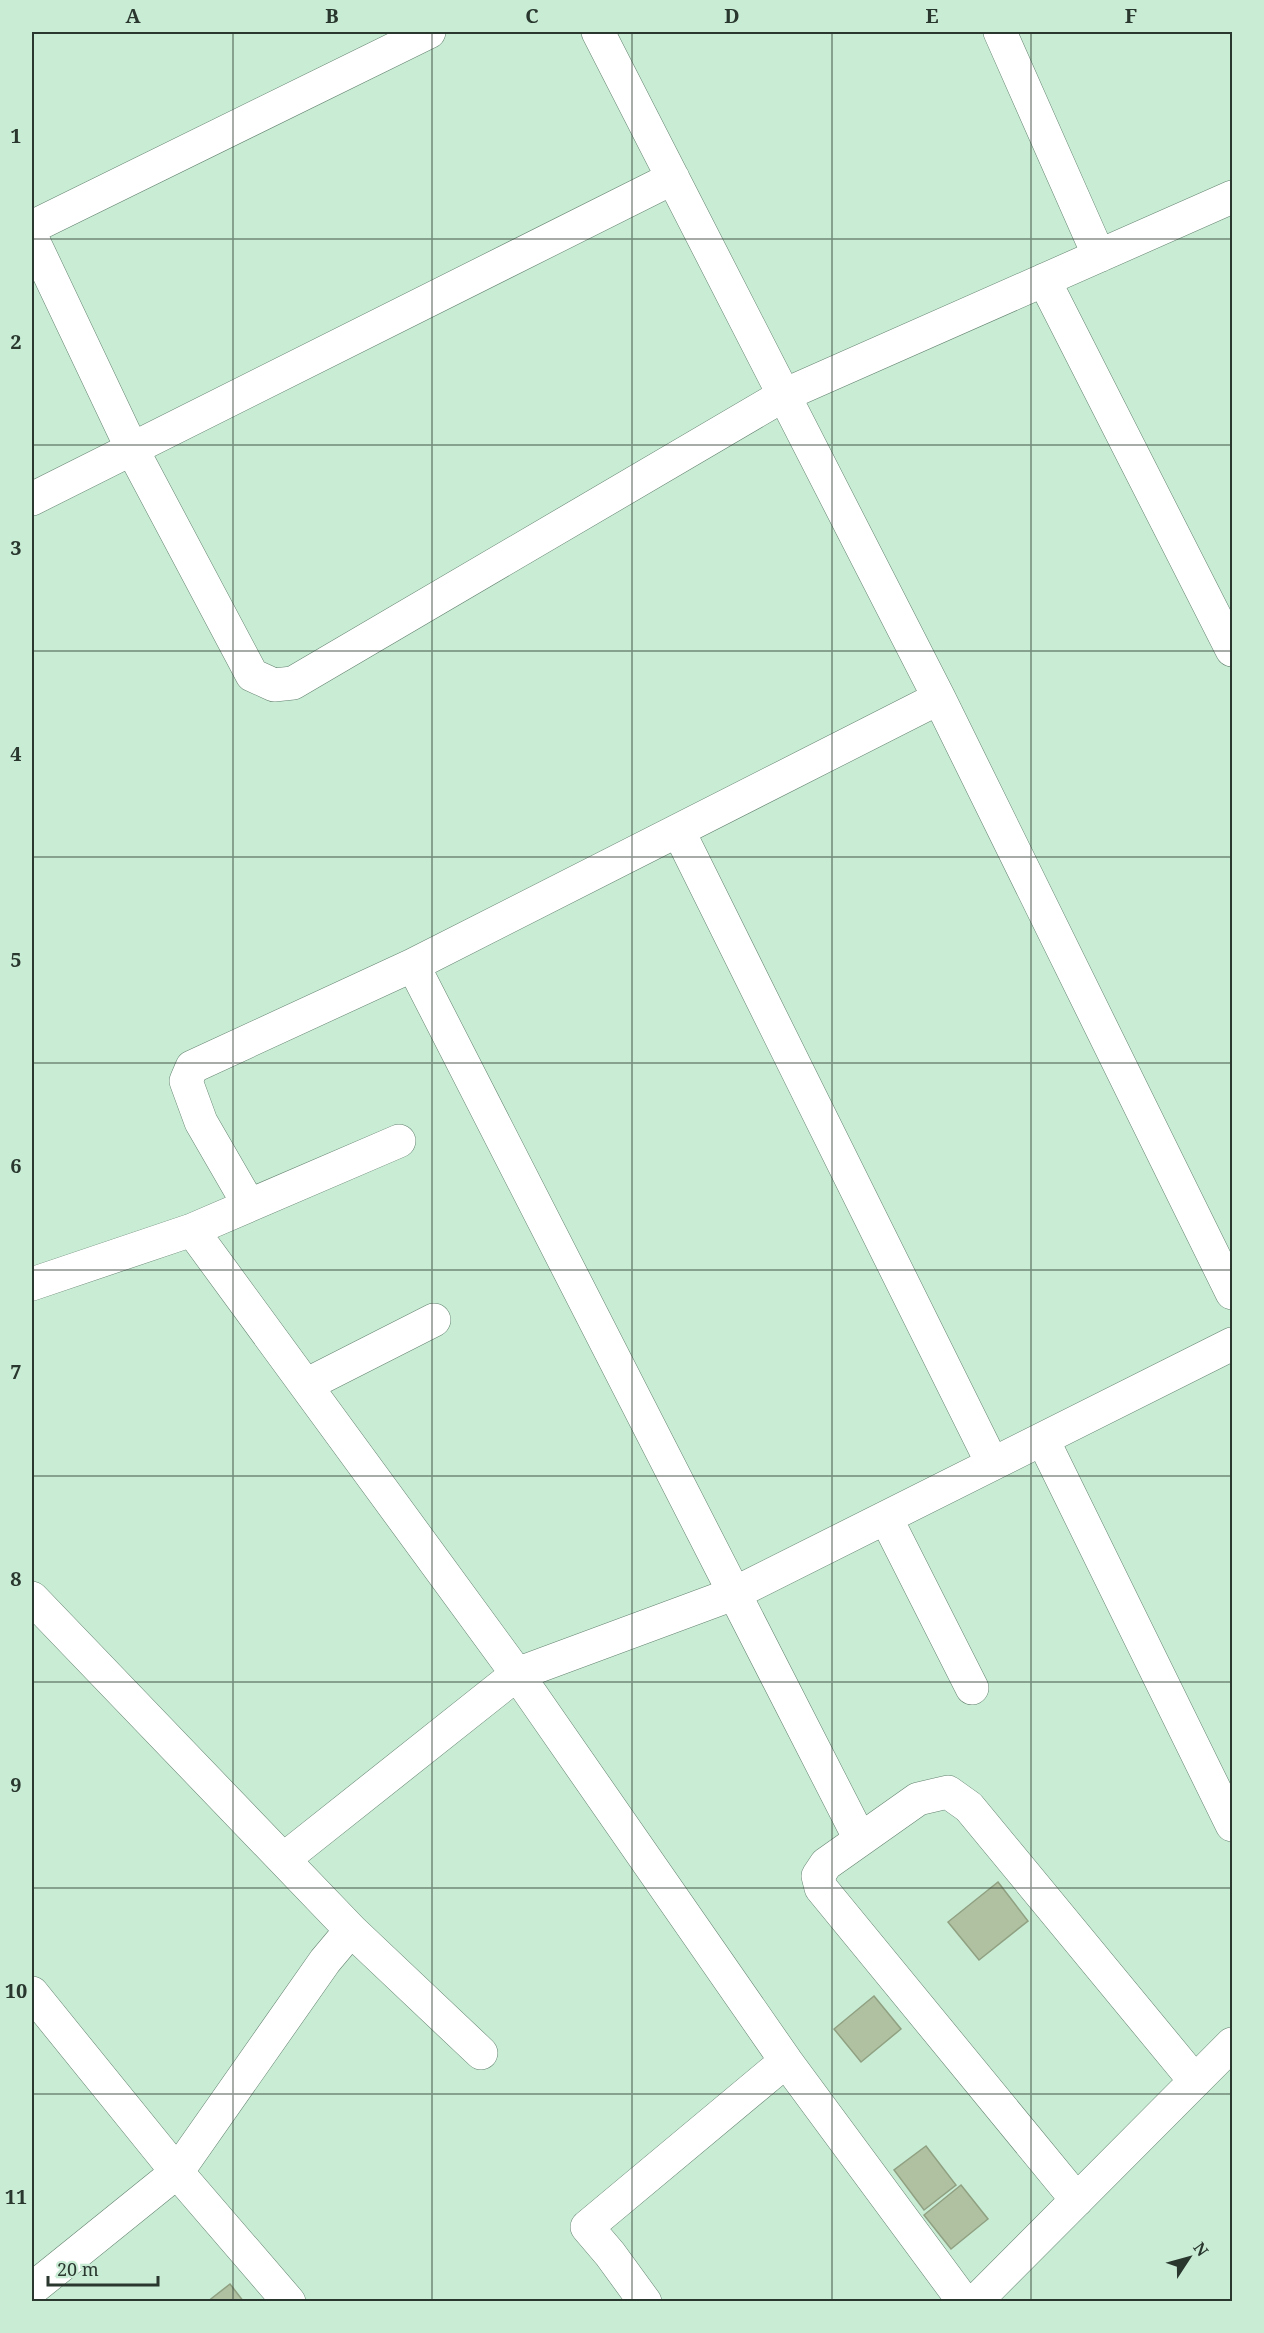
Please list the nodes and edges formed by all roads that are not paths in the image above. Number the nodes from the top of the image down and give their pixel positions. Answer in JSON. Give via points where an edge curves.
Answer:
{"nodes":[{"id":1,"x":429,"y":32,"type":"edge"},
{"id":2,"x":598,"y":32,"type":"edge"},
{"id":3,"x":1000,"y":32,"type":"edge"},
{"id":4,"x":673,"y":178,"type":"junction"},
{"id":5,"x":1233,"y":197,"type":"edge"},
{"id":6,"x":32,"y":227,"type":"edge"},
{"id":7,"x":32,"y":238,"type":"edge"},
{"id":8,"x":1100,"y":256,"type":"junction"},
{"id":9,"x":1044,"y":280,"type":"junction"},
{"id":10,"x":784,"y":395,"type":"junction"},
{"id":11,"x":132,"y":449,"type":"junction"},
{"id":12,"x":32,"y":499,"type":"edge"},
{"id":13,"x":1233,"y":650,"type":"edge"},
{"id":14,"x":939,"y":698,"type":"junction"},
{"id":15,"x":679,"y":832,"type":"junction"},
{"id":16,"x":413,"y":965,"type":"junction"},
{"id":17,"x":399,"y":1142,"type":"dead end"},
{"id":18,"x":249,"y":1205,"type":"junction"},
{"id":19,"x":192,"y":1230,"type":"junction"},
{"id":20,"x":32,"y":1284,"type":"edge"},
{"id":21,"x":1233,"y":1293,"type":"edge"},
{"id":22,"x":434,"y":1320,"type":"dead end"},
{"id":23,"x":1233,"y":1344,"type":"edge"},
{"id":24,"x":306,"y":1385,"type":"junction"},
{"id":25,"x":1042,"y":1440,"type":"junction"},
{"id":26,"x":992,"y":1463,"type":"junction"},
{"id":27,"x":886,"y":1518,"type":"junction"},
{"id":28,"x":733,"y":1594,"type":"junction"},
{"id":29,"x":32,"y":1598,"type":"edge"},
{"id":30,"x":517,"y":1674,"type":"junction"},
{"id":31,"x":972,"y":1688,"type":"dead end"},
{"id":32,"x":1233,"y":1825,"type":"edge"},
{"id":33,"x":860,"y":1839,"type":"junction"},
{"id":34,"x":284,"y":1859,"type":"junction"},
{"id":35,"x":351,"y":1930,"type":"junction"},
{"id":36,"x":32,"y":1993,"type":"edge"},
{"id":37,"x":1233,"y":2044,"type":"edge"},
{"id":38,"x":481,"y":2053,"type":"dead end"},
{"id":39,"x":786,"y":2061,"type":"junction"},
{"id":40,"x":1195,"y":2081,"type":"junction"},
{"id":41,"x":177,"y":2172,"type":"junction"},
{"id":42,"x":1077,"y":2200,"type":"junction"},
{"id":43,"x":32,"y":2289,"type":"edge"},
{"id":44,"x":290,"y":2301,"type":"edge"},
{"id":45,"x":645,"y":2301,"type":"edge"},
{"id":46,"x":964,"y":2301,"type":"edge"},
{"id":47,"x":975,"y":2301,"type":"edge"}],
"edges":[{"from":1,"to":6,"type":"street"},
{"from":2,"to":4,"type":"street"},
{"from":3,"to":8,"type":"street"},
{"from":4,"to":10,"type":"street"},
{"from":4,"to":11,"type":"street"},
{"from":5,"to":8,"type":"street"},
{"from":7,"to":11,"type":"street"},
{"from":8,"to":9,"type":"street"},
{"from":9,"to":10,"type":"street"},
{"from":9,"to":13,"type":"street"},
{"from":10,"to":11,"type":"street","via":[[292,683],[274,685],[252,675]]},
{"from":10,"to":14,"type":"street"},
{"from":11,"to":12,"type":"street"},
{"from":14,"to":15,"type":"street"},
{"from":14,"to":21,"type":"street"},
{"from":15,"to":16,"type":"street"},
{"from":15,"to":26,"type":"street"},
{"from":16,"to":18,"type":"street","via":[[192,1067],[186,1082],[201,1122]]},
{"from":16,"to":28,"type":"street"},
{"from":17,"to":18,"type":"street"},
{"from":18,"to":19,"type":"street"},
{"from":19,"to":20,"type":"street"},
{"from":19,"to":24,"type":"street"},
{"from":22,"to":24,"type":"street"},
{"from":23,"to":25,"type":"street"},
{"from":24,"to":30,"type":"street"},
{"from":25,"to":26,"type":"street"},
{"from":25,"to":32,"type":"street"},
{"from":26,"to":27,"type":"street"},
{"from":27,"to":28,"type":"street"},
{"from":27,"to":31,"type":"street"},
{"from":28,"to":30,"type":"street"},
{"from":28,"to":33,"type":"street"},
{"from":29,"to":34,"type":"street"},
{"from":30,"to":34,"type":"street"},
{"from":30,"to":39,"type":"street"},
{"from":33,"to":40,"type":"street","via":[[918,1799],[948,1792],[969,1807]]},
{"from":33,"to":42,"type":"street","via":[[826,1864],[818,1876],[821,1888]]},
{"from":34,"to":35,"type":"street"},
{"from":35,"to":38,"type":"street"},
{"from":35,"to":41,"type":"street","via":[[325,1961]]},
{"from":36,"to":41,"type":"street"},
{"from":37,"to":40,"type":"street"},
{"from":39,"to":45,"type":"street","via":[[587,2227]]},
{"from":39,"to":46,"type":"street"},
{"from":40,"to":42,"type":"street"},
{"from":41,"to":43,"type":"street"},
{"from":41,"to":44,"type":"street"},
{"from":42,"to":47,"type":"street"}]}
